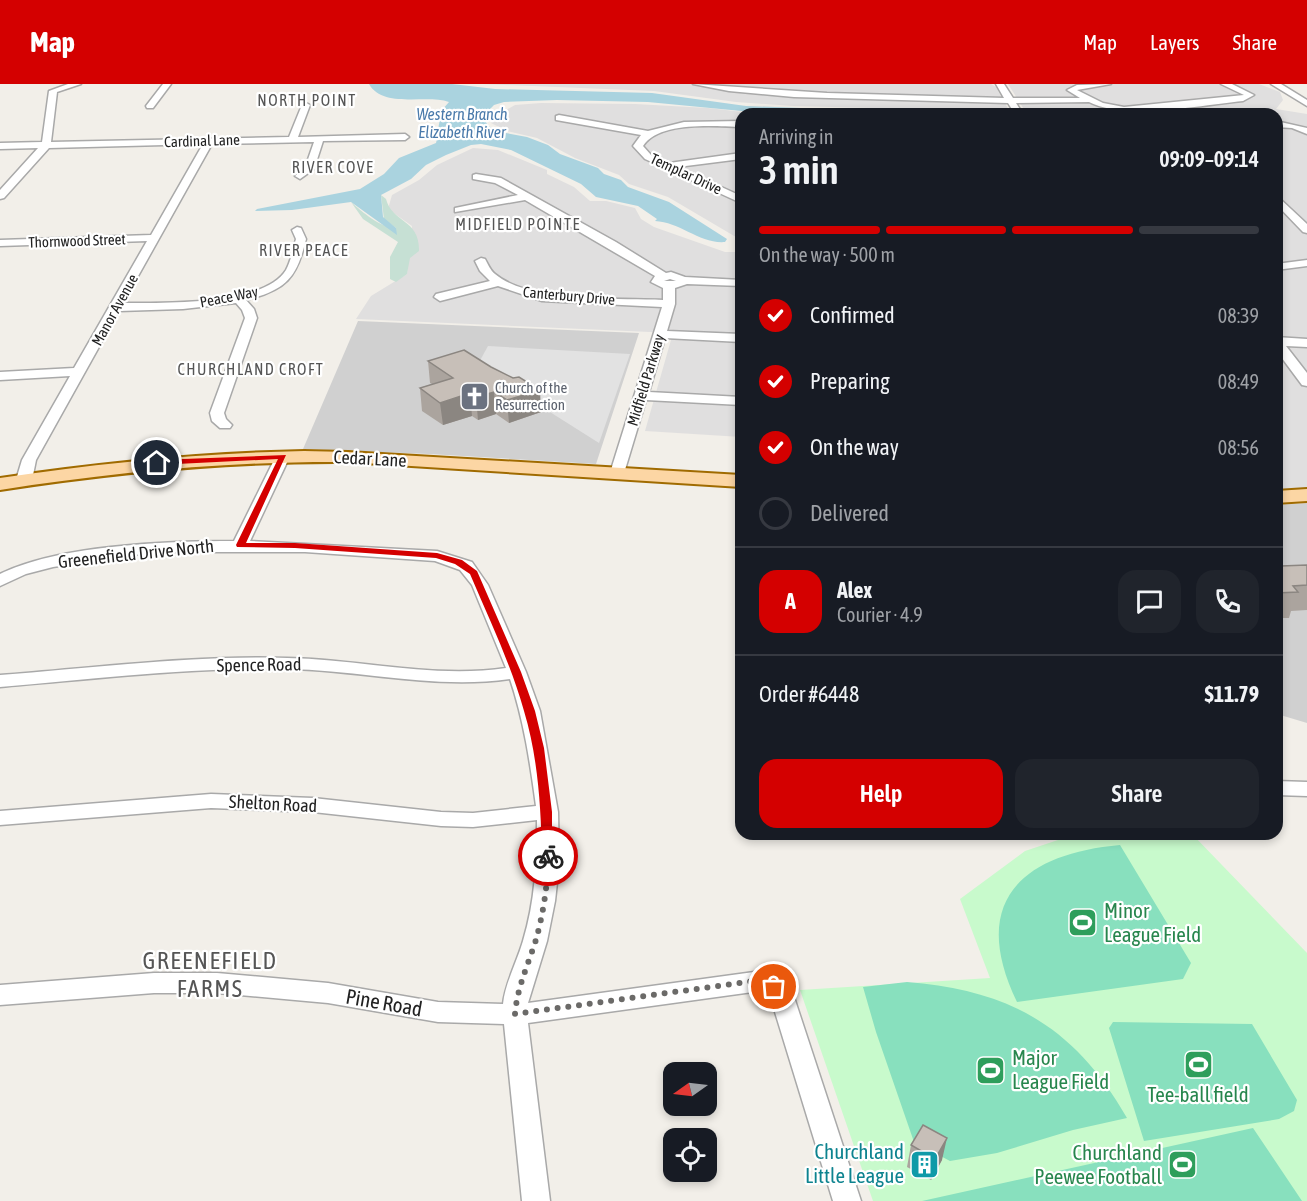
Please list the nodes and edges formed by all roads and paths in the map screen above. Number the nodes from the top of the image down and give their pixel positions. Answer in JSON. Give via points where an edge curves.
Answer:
{"nodes":[{"id":1,"x":77,"y":84,"type":"edge"},
{"id":2,"x":167,"y":84,"type":"edge"},
{"id":3,"x":698,"y":84,"type":"edge"},
{"id":4,"x":1000,"y":84,"type":"edge"},
{"id":5,"x":1107,"y":84,"type":"edge"},
{"id":6,"x":1225,"y":84,"type":"edge"},
{"id":7,"x":1275,"y":84,"type":"edge"},
{"id":8,"x":904,"y":85,"type":"edge"},
{"id":9,"x":810,"y":86,"type":"dead end"},
{"id":10,"x":812,"y":96,"type":"junction"},
{"id":11,"x":909,"y":97,"type":"junction"},
{"id":12,"x":1010,"y":99,"type":"junction"},
{"id":13,"x":1089,"y":100,"type":"junction"},
{"id":14,"x":1307,"y":104,"type":"edge"},
{"id":15,"x":306,"y":105,"type":"dead end"},
{"id":16,"x":150,"y":106,"type":"dead end"},
{"id":17,"x":1015,"y":108,"type":"edge"},
{"id":18,"x":1111,"y":108,"type":"edge"},
{"id":19,"x":1145,"y":108,"type":"edge"},
{"id":20,"x":559,"y":118,"type":"dead end"},
{"id":21,"x":735,"y":124,"type":"edge"},
{"id":22,"x":1283,"y":125,"type":"edge"},
{"id":23,"x":1307,"y":131,"type":"edge"},
{"id":24,"x":648,"y":134,"type":"junction"},
{"id":25,"x":405,"y":137,"type":"dead end"},
{"id":26,"x":293,"y":138,"type":"junction"},
{"id":27,"x":320,"y":138,"type":"junction"},
{"id":28,"x":209,"y":141,"type":"junction"},
{"id":29,"x":46,"y":145,"type":"junction"},
{"id":30,"x":0,"y":146,"type":"edge"},
{"id":31,"x":735,"y":157,"type":"edge"},
{"id":32,"x":668,"y":166,"type":"junction"},
{"id":33,"x":300,"y":176,"type":"dead end"},
{"id":34,"x":477,"y":177,"type":"dead end"},
{"id":35,"x":735,"y":195,"type":"edge"},
{"id":36,"x":0,"y":196,"type":"edge"},
{"id":37,"x":528,"y":196,"type":"junction"},
{"id":38,"x":1283,"y":205,"type":"edge"},
{"id":39,"x":459,"y":210,"type":"dead end"},
{"id":40,"x":297,"y":230,"type":"dead end"},
{"id":41,"x":1307,"y":230,"type":"edge"},
{"id":42,"x":154,"y":238,"type":"junction"},
{"id":43,"x":0,"y":243,"type":"edge"},
{"id":44,"x":482,"y":261,"type":"dead end"},
{"id":45,"x":1307,"y":262,"type":"edge"},
{"id":46,"x":1283,"y":266,"type":"edge"},
{"id":47,"x":666,"y":281,"type":"junction"},
{"id":48,"x":501,"y":282,"type":"junction"},
{"id":49,"x":735,"y":284,"type":"edge"},
{"id":50,"x":440,"y":297,"type":"dead end"},
{"id":51,"x":239,"y":298,"type":"junction"},
{"id":52,"x":669,"y":303,"type":"junction"},
{"id":53,"x":117,"y":307,"type":"junction"},
{"id":54,"x":660,"y":333,"type":"junction"},
{"id":55,"x":735,"y":338,"type":"edge"},
{"id":56,"x":1283,"y":342,"type":"edge"},
{"id":57,"x":1307,"y":343,"type":"edge"},
{"id":58,"x":1283,"y":350,"type":"edge"},
{"id":59,"x":80,"y":372,"type":"junction"},
{"id":60,"x":0,"y":376,"type":"edge"},
{"id":61,"x":1307,"y":382,"type":"edge"},
{"id":62,"x":642,"y":396,"type":"junction"},
{"id":63,"x":735,"y":401,"type":"edge"},
{"id":64,"x":225,"y":425,"type":"dead end"},
{"id":65,"x":283,"y":456,"type":"junction"},
{"id":66,"x":617,"y":473,"type":"junction"},
{"id":67,"x":24,"y":480,"type":"junction"},
{"id":68,"x":735,"y":481,"type":"edge"},
{"id":69,"x":0,"y":484,"type":"edge"},
{"id":70,"x":1307,"y":495,"type":"edge"},
{"id":71,"x":1283,"y":497,"type":"edge"},
{"id":72,"x":240,"y":545,"type":"junction"},
{"id":73,"x":0,"y":581,"type":"edge"},
{"id":74,"x":516,"y":672,"type":"junction"},
{"id":75,"x":0,"y":681,"type":"edge"},
{"id":76,"x":1283,"y":788,"type":"edge"},
{"id":77,"x":1307,"y":789,"type":"edge"},
{"id":78,"x":547,"y":812,"type":"junction"},
{"id":79,"x":0,"y":818,"type":"edge"},
{"id":80,"x":0,"y":995,"type":"edge"},
{"id":81,"x":515,"y":1014,"type":"junction"},
{"id":82,"x":536,"y":1201,"type":"edge"},
{"id":83,"x":848,"y":1201,"type":"edge"}],
"edges":[{"from":1,"to":29,"type":"street","via":[[51,90]]},
{"from":2,"to":16,"type":"street"},
{"from":3,"to":10,"type":"street","via":[[760,94]]},
{"from":4,"to":12,"type":"street"},
{"from":5,"to":13,"type":"street","via":[[1072,89]]},
{"from":6,"to":19,"type":"street","via":[[1250,95]]},
{"from":7,"to":14,"type":"street"},
{"from":8,"to":11,"type":"street"},
{"from":9,"to":10,"type":"street"},
{"from":10,"to":11,"type":"street"},
{"from":11,"to":12,"type":"street"},
{"from":12,"to":13,"type":"street"},
{"from":12,"to":17,"type":"street"},
{"from":13,"to":18,"type":"street"},
{"from":15,"to":26,"type":"street"},
{"from":20,"to":24,"type":"street"},
{"from":21,"to":24,"type":"street","name":"Templar Drive","via":[[680,126]]},
{"from":22,"to":23,"type":"street"},
{"from":24,"to":32,"type":"street","name":"Templar Drive","via":[[638,143],[639,150]]},
{"from":25,"to":27,"type":"street","name":"Cardinal Lane"},
{"from":26,"to":27,"type":"street","name":"Cardinal Lane"},
{"from":26,"to":28,"type":"street","name":"Cardinal Lane"},
{"from":27,"to":33,"type":"street","via":[[309,169]]},
{"from":28,"to":29,"type":"street","name":"Cardinal Lane"},
{"from":28,"to":42,"type":"street","name":"Manor Avenue"},
{"from":29,"to":30,"type":"street","name":"Cardinal Lane"},
{"from":29,"to":36,"type":"street"},
{"from":31,"to":32,"type":"street"},
{"from":32,"to":35,"type":"street","name":"Templar Drive"},
{"from":34,"to":37,"type":"street","via":[[498,180]]},
{"from":37,"to":39,"type":"street"},
{"from":37,"to":47,"type":"street","via":[[612,244]]},
{"from":38,"to":41,"type":"street"},
{"from":40,"to":51,"type":"street","name":"Peace Way","via":[[301,239],[288,275],[271,288]]},
{"from":42,"to":43,"type":"street","name":"Thornwood Street"},
{"from":42,"to":53,"type":"street","name":"Manor Avenue"},
{"from":44,"to":48,"type":"street","name":"Canterbury Drive","via":[[485,270]]},
{"from":45,"to":46,"type":"street"},
{"from":47,"to":49,"type":"street","via":[[677,285],[683,280]]},
{"from":47,"to":52,"type":"street","name":"Midfield Parkway"},
{"from":48,"to":50,"type":"street"},
{"from":48,"to":52,"type":"street","name":"Canterbury Drive","via":[[521,293],[542,297]]},
{"from":51,"to":53,"type":"street","name":"Peace Way"},
{"from":51,"to":64,"type":"street","via":[[250,318],[217,413]]},
{"from":52,"to":54,"type":"street","name":"Midfield Parkway"},
{"from":53,"to":59,"type":"street","name":"Manor Avenue"},
{"from":54,"to":55,"type":"street"},
{"from":54,"to":62,"type":"street","name":"Midfield Parkway"},
{"from":56,"to":57,"type":"street"},
{"from":58,"to":61,"type":"street"},
{"from":59,"to":60,"type":"street"},
{"from":59,"to":67,"type":"street","name":"Manor Avenue","via":[[29,460]]},
{"from":62,"to":63,"type":"street"},
{"from":62,"to":66,"type":"street","name":"Midfield Parkway"},
{"from":65,"to":66,"type":"main road","name":"Cedar Lane"},
{"from":65,"to":67,"type":"main road","name":"Cedar Lane","via":[[160,463]]},
{"from":65,"to":72,"type":"street"},
{"from":66,"to":68,"type":"main road","name":"Cedar Lane"},
{"from":67,"to":69,"type":"main road","name":"Cedar Lane"},
{"from":70,"to":71,"type":"main road"},
{"from":72,"to":73,"type":"street","name":"Greenefield Drive North","via":[[92,556],[30,567]]},
{"from":72,"to":74,"type":"street","name":"Greenefield Drive North","via":[[437,556],[459,562],[474,573]]},
{"from":74,"to":75,"type":"street","name":"Spence Road","via":[[453,679],[327,664],[239,663]]},
{"from":74,"to":78,"type":"street","name":"Greenefield Drive North","via":[[530,711]]},
{"from":76,"to":77,"type":"street"},
{"from":78,"to":79,"type":"street","name":"Shelton Road","via":[[472,820],[441,819],[313,805],[211,801]]},
{"from":78,"to":81,"type":"street","name":"Greenefield Drive North","via":[[544,902],[516,997]]},
{"from":80,"to":81,"type":"street","name":"Pine Road","via":[[154,983],[217,983],[328,993],[438,1012]]},
{"from":81,"to":82,"type":"street","name":"Greenefield Drive North"},
{"from":81,"to":83,"type":"street","name":"Pine Road","via":[[766,982],[782,994]]}]}
